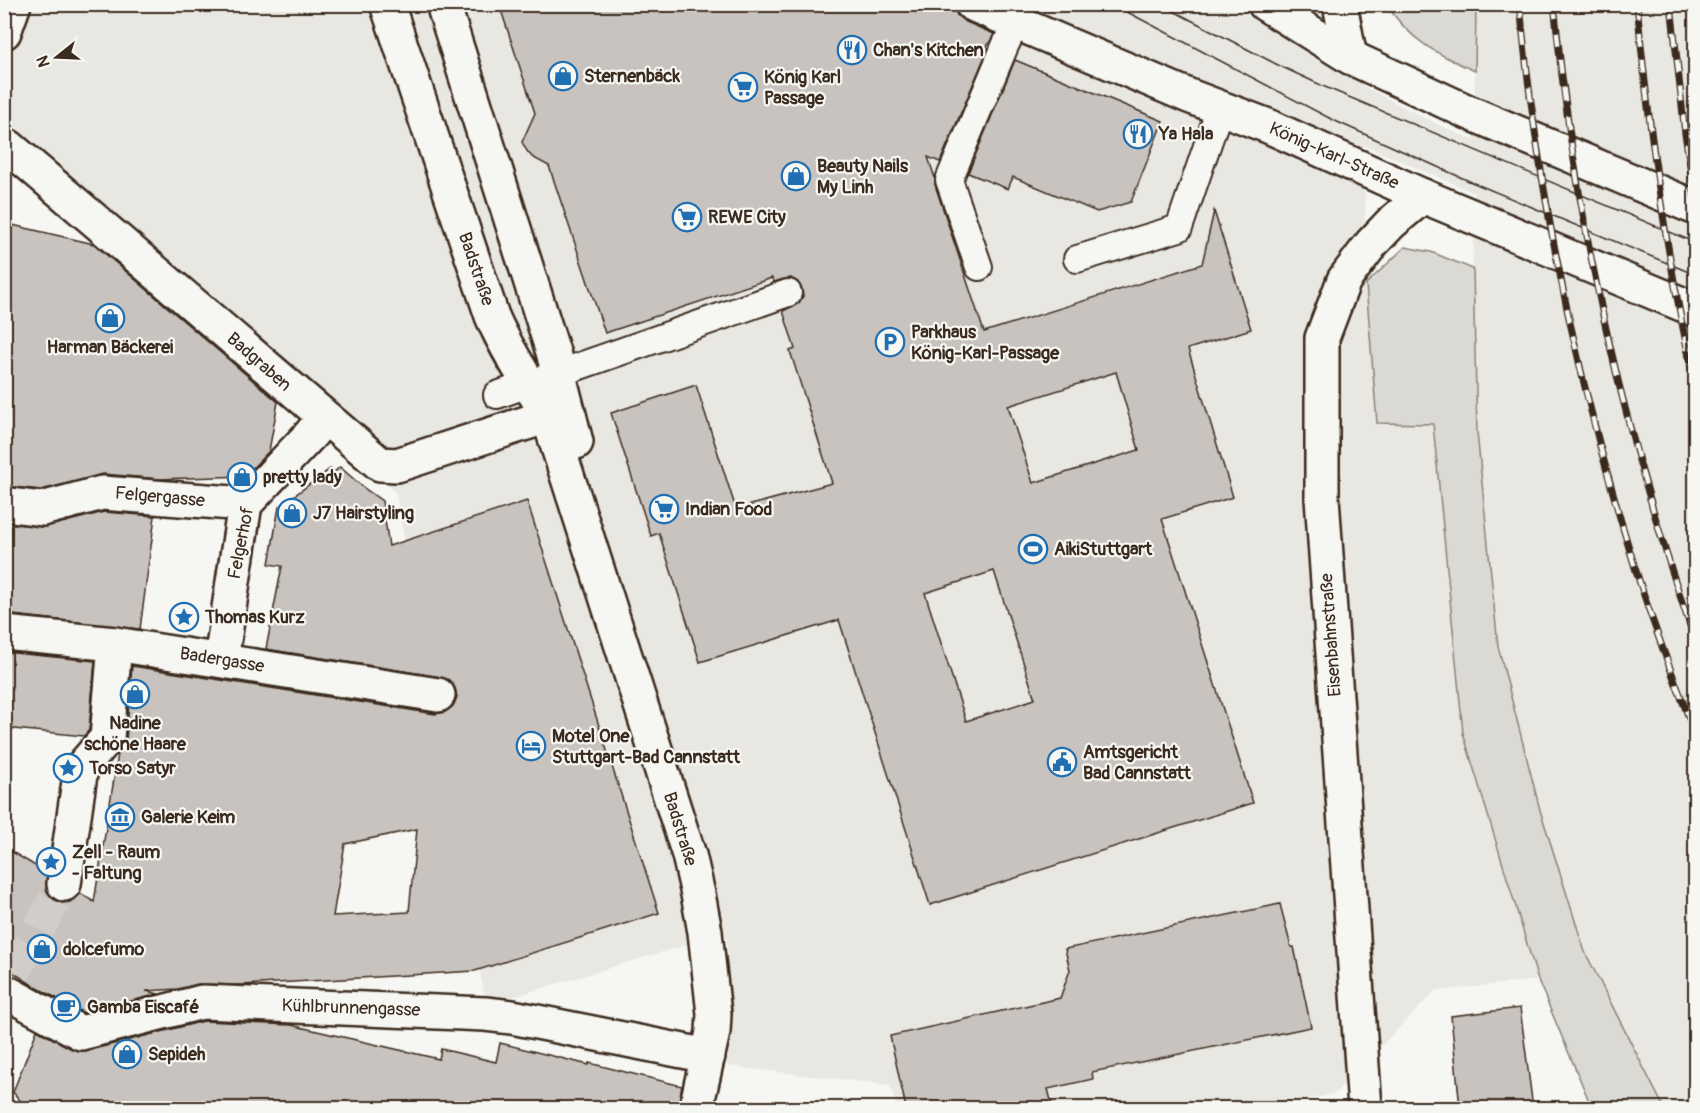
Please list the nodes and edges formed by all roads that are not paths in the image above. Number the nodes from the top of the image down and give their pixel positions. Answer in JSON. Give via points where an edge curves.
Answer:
{"nodes":[{"id":1,"x":14,"y":4,"type":"edge"},
{"id":2,"x":387,"y":4,"type":"edge"},
{"id":3,"x":443,"y":4,"type":"edge"},
{"id":4,"x":972,"y":4,"type":"edge"},
{"id":5,"x":1265,"y":4,"type":"edge"},
{"id":6,"x":1340,"y":4,"type":"edge"},
{"id":7,"x":1016,"y":23,"type":"junction"},
{"id":8,"x":4,"y":32,"type":"edge"},
{"id":9,"x":1350,"y":57,"type":"junction"},
{"id":10,"x":1221,"y":108,"type":"junction"},
{"id":11,"x":4,"y":145,"type":"edge"},
{"id":12,"x":1423,"y":196,"type":"junction"},
{"id":13,"x":1695,"y":208,"type":"edge"},
{"id":14,"x":1077,"y":260,"type":"dead end"},
{"id":15,"x":979,"y":267,"type":"dead end"},
{"id":16,"x":788,"y":293,"type":"dead end"},
{"id":17,"x":1695,"y":310,"type":"edge"},
{"id":18,"x":544,"y":378,"type":"junction"},
{"id":19,"x":497,"y":395,"type":"dead end"},
{"id":20,"x":548,"y":416,"type":"junction"},
{"id":21,"x":324,"y":418,"type":"junction"},
{"id":22,"x":4,"y":504,"type":"edge"},
{"id":23,"x":245,"y":504,"type":"junction"},
{"id":24,"x":583,"y":524,"type":"junction"},
{"id":25,"x":4,"y":633,"type":"edge"},
{"id":26,"x":116,"y":644,"type":"junction"},
{"id":27,"x":221,"y":660,"type":"junction"},
{"id":28,"x":438,"y":695,"type":"dead end"},
{"id":29,"x":64,"y":884,"type":"tunnel mouth"},
{"id":30,"x":8,"y":984,"type":"edge"},
{"id":31,"x":708,"y":1056,"type":"junction"},
{"id":32,"x":696,"y":1108,"type":"edge"},
{"id":33,"x":1365,"y":1108,"type":"edge"}],
"edges":[{"from":1,"to":8,"type":"street"},
{"from":2,"to":18,"type":"street","name":"Badstraße","via":[[492,316],[514,362]]},
{"from":3,"to":18,"type":"street","name":"Badstraße","via":[[554,352]]},
{"from":4,"to":7,"type":"street","name":"König-Karl-Straße"},
{"from":5,"to":9,"type":"street"},
{"from":6,"to":9,"type":"street"},
{"from":7,"to":10,"type":"street","name":"König-Karl-Straße"},
{"from":7,"to":15,"type":"lane","via":[[949,180]]},
{"from":9,"to":13,"type":"street","via":[[1468,112]]},
{"from":10,"to":12,"type":"street","name":"König-Karl-Straße"},
{"from":10,"to":14,"type":"lane","via":[[1179,228]]},
{"from":11,"to":21,"type":"street","name":"Badgraben"},
{"from":12,"to":17,"type":"street","name":"König-Karl-Straße"},
{"from":12,"to":33,"type":"street","name":"Eisenbahnstraße","via":[[1391,223],[1344,279],[1322,339],[1322,498]]},
{"from":16,"to":18,"type":"lane"},
{"from":18,"to":19,"type":"lane"},
{"from":18,"to":20,"type":"street","name":"Badstraße"},
{"from":18,"to":24,"type":"street","name":"Badstraße","via":[[582,468]]},
{"from":20,"to":21,"type":"street","name":"Badgraben","via":[[397,465],[380,464]]},
{"from":20,"to":24,"type":"street","name":"Badstraße"},
{"from":21,"to":23,"type":"street","name":"Felgerhof"},
{"from":22,"to":23,"type":"street","name":"Felgergasse","via":[[42,509],[102,493]]},
{"from":23,"to":27,"type":"street","name":"Felgerhof"},
{"from":24,"to":31,"type":"street","name":"Badstraße","via":[[686,844],[698,894],[714,1014]]},
{"from":25,"to":26,"type":"street","name":"Badergasse"},
{"from":26,"to":27,"type":"street","name":"Badergasse"},
{"from":26,"to":29,"type":"street","via":[[107,738],[81,768]]},
{"from":27,"to":28,"type":"street","name":"Badergasse"},
{"from":30,"to":31,"type":"street","name":"Kühlbrunnengasse","via":[[81,1033],[202,1002],[485,1014]]},
{"from":31,"to":32,"type":"street","name":"Badstraße"}]}
